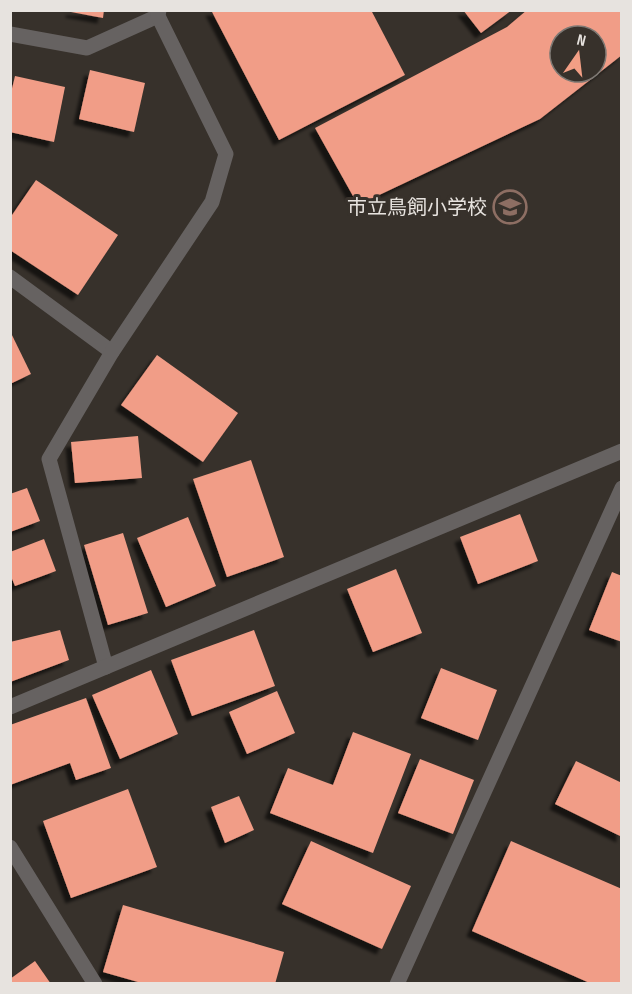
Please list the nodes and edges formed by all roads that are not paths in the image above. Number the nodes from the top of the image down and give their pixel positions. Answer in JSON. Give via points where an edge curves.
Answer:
{"nodes":[{"id":1,"x":159,"y":13,"type":"edge"},
{"id":2,"x":10,"y":34,"type":"edge"},
{"id":3,"x":10,"y":277,"type":"edge"},
{"id":4,"x":112,"y":352,"type":"junction"},
{"id":5,"x":621,"y":451,"type":"edge"},
{"id":6,"x":621,"y":488,"type":"edge"},
{"id":7,"x":106,"y":668,"type":"junction"},
{"id":8,"x":10,"y":707,"type":"edge"},
{"id":9,"x":10,"y":847,"type":"edge"},
{"id":10,"x":95,"y":984,"type":"edge"},
{"id":11,"x":397,"y":984,"type":"edge"}],
"edges":[{"from":1,"to":2,"type":"street","via":[[87,48]]},
{"from":1,"to":4,"type":"street","via":[[226,154],[212,202]]},
{"from":3,"to":4,"type":"street"},
{"from":4,"to":7,"type":"street","via":[[49,459]]},
{"from":5,"to":7,"type":"street"},
{"from":6,"to":11,"type":"street"},
{"from":7,"to":8,"type":"street"},
{"from":9,"to":10,"type":"street"}]}
